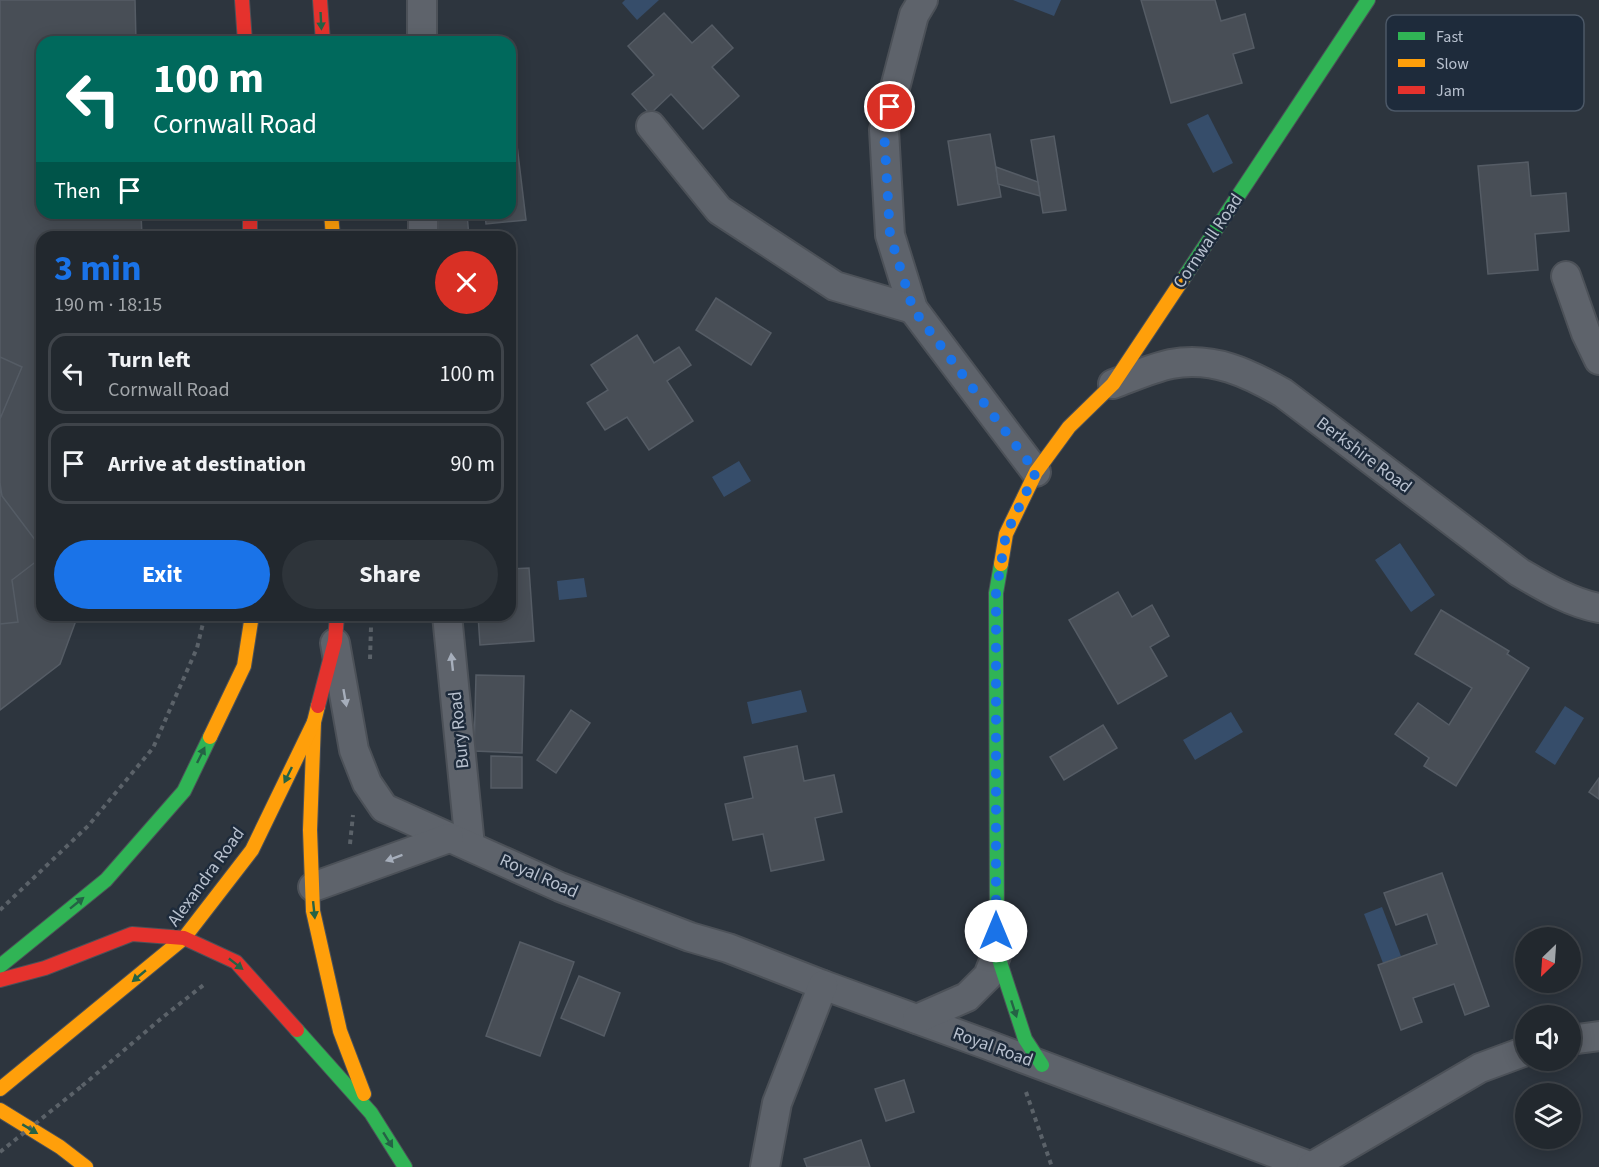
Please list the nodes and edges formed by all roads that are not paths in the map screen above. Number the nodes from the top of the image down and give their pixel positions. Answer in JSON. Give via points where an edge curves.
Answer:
{"nodes":[{"id":1,"x":242,"y":0,"type":"edge"},
{"id":2,"x":320,"y":0,"type":"edge"},
{"id":3,"x":422,"y":0,"type":"edge"},
{"id":4,"x":923,"y":0,"type":"edge"},
{"id":5,"x":1368,"y":0,"type":"edge"},
{"id":6,"x":245,"y":36,"type":"edge"},
{"id":7,"x":323,"y":36,"type":"edge"},
{"id":8,"x":422,"y":36,"type":"edge"},
{"id":9,"x":651,"y":126,"type":"dead end"},
{"id":10,"x":1566,"y":276,"type":"dead end"},
{"id":11,"x":913,"y":309,"type":"junction"},
{"id":12,"x":1599,"y":360,"type":"edge"},
{"id":13,"x":1113,"y":384,"type":"junction"},
{"id":14,"x":1036,"y":472,"type":"junction"},
{"id":15,"x":1599,"y":608,"type":"edge"},
{"id":16,"x":251,"y":621,"type":"edge"},
{"id":17,"x":447,"y":621,"type":"edge"},
{"id":18,"x":336,"y":628,"type":"edge"},
{"id":19,"x":314,"y":722,"type":"junction"},
{"id":20,"x":459,"y":842,"type":"junction"},
{"id":21,"x":313,"y":887,"type":"junction"},
{"id":22,"x":184,"y":938,"type":"junction"},
{"id":23,"x":997,"y":953,"type":"junction"},
{"id":24,"x":0,"y":966,"type":"edge"},
{"id":25,"x":0,"y":980,"type":"edge"},
{"id":26,"x":823,"y":985,"type":"junction"},
{"id":27,"x":917,"y":1019,"type":"junction"},
{"id":28,"x":1599,"y":1036,"type":"edge"},
{"id":29,"x":1581,"y":1039,"type":"edge"},
{"id":30,"x":1515,"y":1055,"type":"edge"},
{"id":31,"x":1042,"y":1065,"type":"junction"},
{"id":32,"x":0,"y":1089,"type":"edge"},
{"id":33,"x":0,"y":1110,"type":"edge"},
{"id":34,"x":371,"y":1113,"type":"junction"},
{"id":35,"x":86,"y":1167,"type":"edge"},
{"id":36,"x":405,"y":1167,"type":"edge"},
{"id":37,"x":765,"y":1167,"type":"edge"},
{"id":38,"x":1312,"y":1167,"type":"edge"}],
"edges":[{"from":1,"to":6,"type":"main road"},
{"from":2,"to":7,"type":"main road","one_way":true},
{"from":3,"to":8,"type":"street"},
{"from":4,"to":11,"type":"street","via":[[914,15],[884,130],[890,235]]},
{"from":5,"to":13,"type":"main road","name":"Cornwall Road"},
{"from":9,"to":11,"type":"street","via":[[719,210],[835,286]]},
{"from":10,"to":12,"type":"street"},
{"from":11,"to":14,"type":"street"},
{"from":13,"to":14,"type":"main road","name":"Cornwall Road","via":[[1069,427]]},
{"from":13,"to":15,"type":"street","name":"Berkshire Road","via":[[1172,364],[1212,363],[1249,374],[1283,393],[1519,572],[1556,592]]},
{"from":14,"to":23,"type":"main road","name":"Cornwall Road","via":[[1006,534],[996,593]]},
{"from":24,"to":16,"type":"main road","one_way":true,"via":[[106,880],[184,791],[244,666]]},
{"from":20,"to":17,"type":"street","name":"Bury Road","one_way":true},
{"from":18,"to":19,"type":"main road","name":"Alexandra Road"},
{"from":18,"to":20,"type":"street","name":"Royal Road","one_way":true,"via":[[354,750],[367,783],[384,808]]},
{"from":19,"to":21,"type":"main road","via":[[310,830]]},
{"from":19,"to":22,"type":"main road","name":"Alexandra Road","one_way":true,"via":[[252,850]]},
{"from":20,"to":21,"type":"street","one_way":true},
{"from":20,"to":26,"type":"street","name":"Royal Road","via":[[560,887]]},
{"from":21,"to":34,"type":"main road","one_way":true,"via":[[313,912],[340,1031]]},
{"from":22,"to":25,"type":"main road","via":[[132,934],[45,968]]},
{"from":22,"to":32,"type":"main road","name":"Alexandra Road","one_way":true},
{"from":22,"to":34,"type":"main road","one_way":true,"via":[[236,962]]},
{"from":23,"to":27,"type":"street","name":"Cornwall Road","via":[[988,976],[967,997]]},
{"from":23,"to":31,"type":"main road","name":"Cornwall Road","one_way":true,"via":[[1025,1039]]},
{"from":26,"to":27,"type":"street","name":"Royal Road"},
{"from":26,"to":37,"type":"street","via":[[777,1102]]},
{"from":27,"to":31,"type":"street","name":"Royal Road"},
{"from":28,"to":29,"type":"street"},
{"from":30,"to":38,"type":"street","name":"Royal Road","via":[[1480,1068]]},
{"from":31,"to":38,"type":"street","name":"Royal Road"},
{"from":33,"to":35,"type":"main road","one_way":true},
{"from":34,"to":36,"type":"main road","one_way":true}]}
